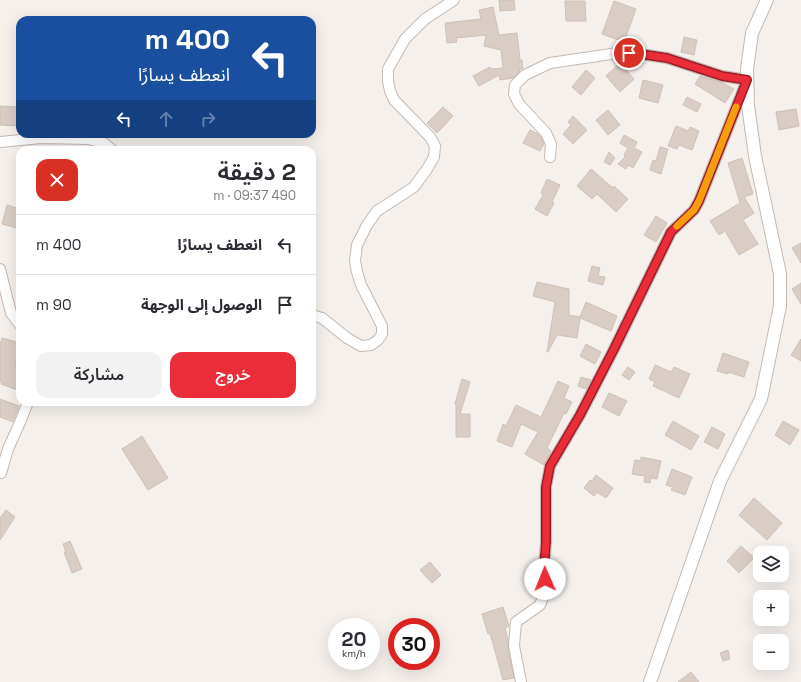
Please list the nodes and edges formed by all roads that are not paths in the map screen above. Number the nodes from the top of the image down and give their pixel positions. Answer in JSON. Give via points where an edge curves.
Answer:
{"nodes":[{"id":1,"x":454,"y":0,"type":"edge"},
{"id":2,"x":767,"y":0,"type":"edge"},
{"id":3,"x":747,"y":80,"type":"junction"},
{"id":4,"x":41,"y":138,"type":"edge"},
{"id":5,"x":41,"y":138,"type":"edge"},
{"id":6,"x":0,"y":142,"type":"edge"},
{"id":7,"x":107,"y":146,"type":"edge"},
{"id":8,"x":550,"y":157,"type":"dead end"},
{"id":9,"x":0,"y":269,"type":"edge"},
{"id":10,"x":316,"y":316,"type":"edge"},
{"id":11,"x":16,"y":320,"type":"edge"},
{"id":12,"x":27,"y":406,"type":"edge"},
{"id":13,"x":2,"y":473,"type":"dead end"},
{"id":14,"x":521,"y":682,"type":"edge"},
{"id":15,"x":650,"y":682,"type":"edge"}],
"edges":[{"from":1,"to":10,"type":"street","via":[[425,19],[405,39],[388,69],[388,81],[394,100],[430,137],[435,146],[434,157],[414,187],[377,211],[357,245],[357,272],[382,326],[382,334],[371,345],[361,346]]},
{"from":2,"to":3,"type":"street","via":[[752,34]]},
{"from":3,"to":8,"type":"street","via":[[722,76],[667,58],[640,54],[618,53],[550,63],[525,76],[515,85],[514,94],[519,104],[546,133],[551,144]]},
{"from":3,"to":14,"type":"street","via":[[699,201],[694,210],[671,232],[580,415],[550,466],[546,487],[546,590],[540,605],[516,622],[514,646]]},
{"from":3,"to":15,"type":"street","via":[[755,156],[780,274],[780,306],[761,399],[720,481]]},
{"from":4,"to":7,"type":"street","via":[[88,139]]},
{"from":5,"to":6,"type":"street"},
{"from":9,"to":11,"type":"street","via":[[10,313]]},
{"from":12,"to":13,"type":"street","via":[[8,449]]}]}
